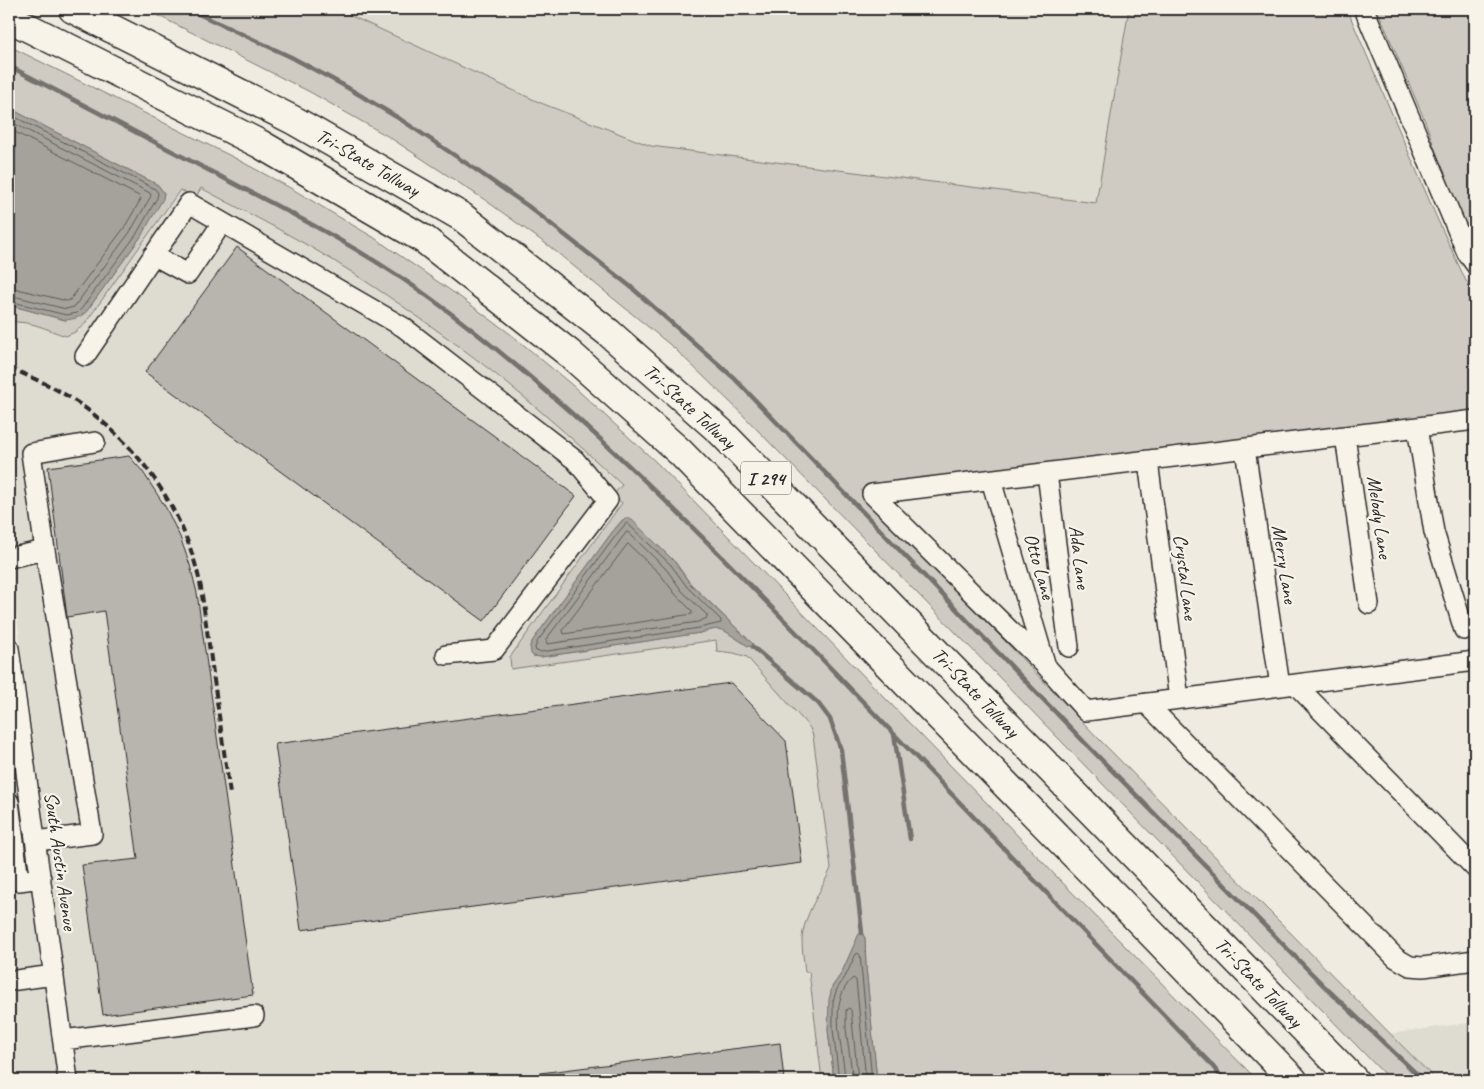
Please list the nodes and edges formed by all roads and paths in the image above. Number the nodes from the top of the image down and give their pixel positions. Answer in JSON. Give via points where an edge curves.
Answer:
{"nodes":[{"id":1,"x":73,"y":9,"type":"edge"},
{"id":2,"x":1364,"y":9,"type":"edge"},
{"id":3,"x":9,"y":18,"type":"edge"},
{"id":4,"x":222,"y":223,"type":"junction"},
{"id":5,"x":153,"y":255,"type":"junction"},
{"id":6,"x":1475,"y":264,"type":"edge"},
{"id":7,"x":85,"y":356,"type":"dead end"},
{"id":8,"x":1475,"y":420,"type":"edge"},
{"id":9,"x":1417,"y":427,"type":"junction"},
{"id":10,"x":1345,"y":436,"type":"junction"},
{"id":11,"x":95,"y":442,"type":"dead end"},
{"id":12,"x":1245,"y":449,"type":"junction"},
{"id":13,"x":1148,"y":460,"type":"junction"},
{"id":14,"x":1047,"y":473,"type":"junction"},
{"id":15,"x":991,"y":480,"type":"junction"},
{"id":16,"x":45,"y":550,"type":"junction"},
{"id":17,"x":9,"y":558,"type":"edge"},
{"id":18,"x":1369,"y":604,"type":"dead end"},
{"id":19,"x":1464,"y":630,"type":"dead end"},
{"id":20,"x":1069,"y":647,"type":"dead end"},
{"id":21,"x":9,"y":648,"type":"edge"},
{"id":22,"x":446,"y":655,"type":"dead end"},
{"id":23,"x":1475,"y":660,"type":"edge"},
{"id":24,"x":1045,"y":664,"type":"junction"},
{"id":25,"x":1287,"y":685,"type":"junction"},
{"id":26,"x":1179,"y":698,"type":"junction"},
{"id":27,"x":1146,"y":703,"type":"junction"},
{"id":28,"x":15,"y":743,"type":"edge"},
{"id":29,"x":9,"y":802,"type":"edge"},
{"id":30,"x":36,"y":841,"type":"junction"},
{"id":31,"x":1475,"y":868,"type":"edge"},
{"id":32,"x":41,"y":878,"type":"junction"},
{"id":33,"x":1475,"y":960,"type":"edge"},
{"id":34,"x":54,"y":975,"type":"junction"},
{"id":35,"x":9,"y":981,"type":"edge"},
{"id":36,"x":254,"y":1016,"type":"dead end"},
{"id":37,"x":63,"y":1040,"type":"junction"},
{"id":38,"x":68,"y":1080,"type":"edge"},
{"id":39,"x":1293,"y":1080,"type":"edge"},
{"id":40,"x":1354,"y":1080,"type":"edge"}],
"edges":[{"from":1,"to":40,"type":"highway","name":"Tri-State Tollway","number":"I 294","via":[[295,121],[462,217],[609,333],[721,432]]},
{"from":2,"to":6,"type":"street","via":[[1467,253]]},
{"from":3,"to":39,"type":"highway","name":"Tri-State Tollway","number":"I 294","via":[[260,144],[425,240],[570,354],[680,452]]},
{"from":4,"to":5,"type":"street","via":[[188,274]]},
{"from":4,"to":5,"type":"street","via":[[189,203]]},
{"from":4,"to":22,"type":"street","via":[[403,327],[575,460],[608,500],[494,650]]},
{"from":5,"to":7,"type":"street"},
{"from":8,"to":9,"type":"street"},
{"from":9,"to":10,"type":"street"},
{"from":9,"to":19,"type":"street","via":[[1434,532]]},
{"from":10,"to":12,"type":"street"},
{"from":10,"to":18,"type":"street","name":"Melody Lane"},
{"from":11,"to":16,"type":"street","via":[[31,453]]},
{"from":12,"to":13,"type":"street"},
{"from":12,"to":25,"type":"street","name":"Merry Lane"},
{"from":13,"to":14,"type":"street"},
{"from":13,"to":26,"type":"street","name":"Crystal Lane"},
{"from":14,"to":15,"type":"street"},
{"from":14,"to":20,"type":"street","name":"Ada Lane"},
{"from":15,"to":24,"type":"street","name":"Otto Lane"},
{"from":15,"to":24,"type":"street","via":[[872,494]]},
{"from":16,"to":17,"type":"street"},
{"from":16,"to":30,"type":"street","via":[[92,834]]},
{"from":21,"to":28,"type":"street","name":"South Austin Avenue"},
{"from":23,"to":25,"type":"street"},
{"from":24,"to":27,"type":"street","via":[[1086,711]]},
{"from":25,"to":26,"type":"street"},
{"from":25,"to":31,"type":"street"},
{"from":26,"to":27,"type":"street"},
{"from":27,"to":33,"type":"street","via":[[1396,958],[1410,966],[1423,967]]},
{"from":28,"to":30,"type":"street","name":"South Austin Avenue"},
{"from":29,"to":32,"type":"street","via":[[18,881]]},
{"from":30,"to":32,"type":"street","name":"South Austin Avenue"},
{"from":32,"to":34,"type":"street","name":"South Austin Avenue"},
{"from":34,"to":35,"type":"street"},
{"from":34,"to":37,"type":"street","name":"South Austin Avenue"},
{"from":36,"to":37,"type":"street"},
{"from":37,"to":38,"type":"street","name":"South Austin Avenue"}]}
